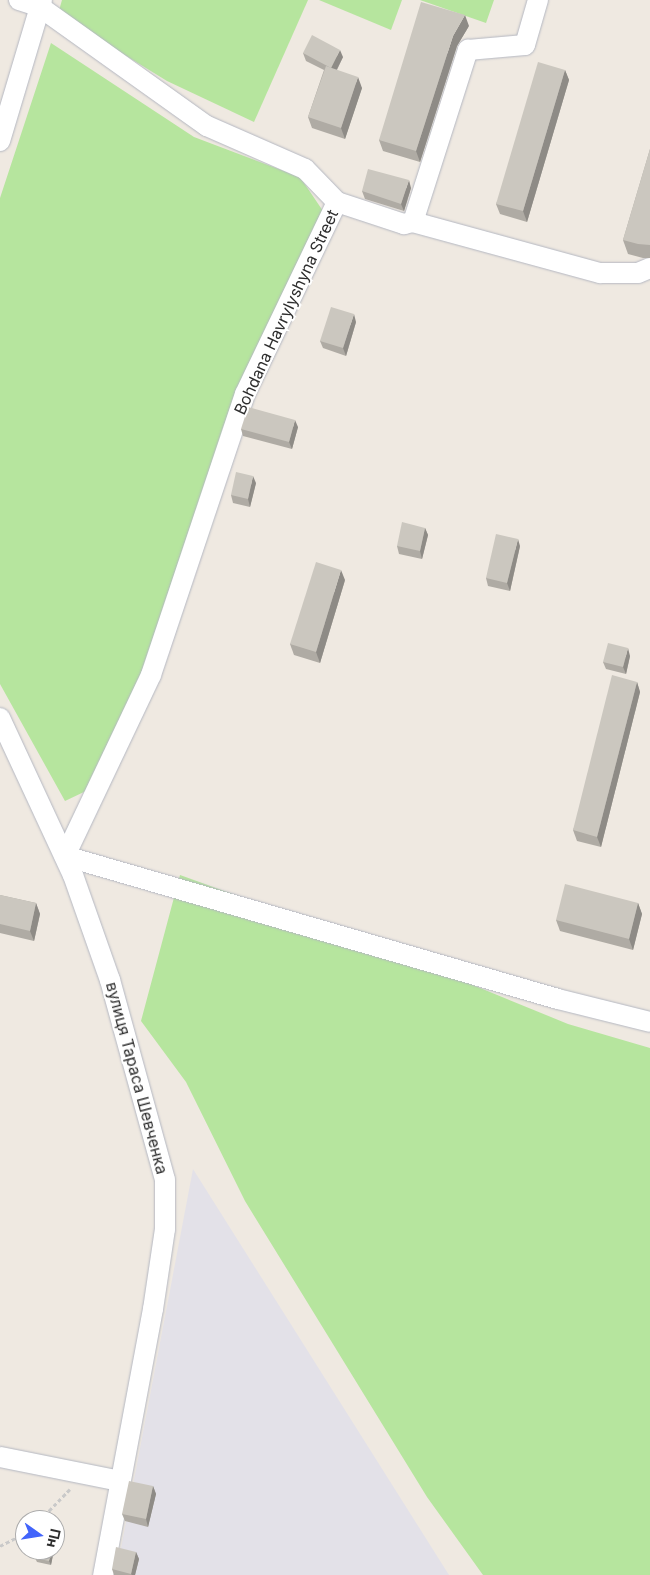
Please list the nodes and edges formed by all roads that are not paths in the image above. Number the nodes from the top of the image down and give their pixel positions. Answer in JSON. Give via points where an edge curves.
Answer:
{"nodes":[{"id":1,"x":19,"y":0,"type":"edge"},
{"id":2,"x":538,"y":0,"type":"edge"},
{"id":3,"x":41,"y":3,"type":"edge"},
{"id":4,"x":0,"y":142,"type":"edge"},
{"id":5,"x":337,"y":202,"type":"junction"},
{"id":6,"x":413,"y":222,"type":"junction"},
{"id":7,"x":650,"y":268,"type":"edge"},
{"id":8,"x":0,"y":718,"type":"edge"},
{"id":9,"x":650,"y":1022,"type":"edge"},
{"id":10,"x":0,"y":1457,"type":"edge"},
{"id":11,"x":120,"y":1481,"type":"junction"},
{"id":12,"x":103,"y":1575,"type":"edge"}],
"edges":[{"from":1,"to":3,"type":"street","name":"Bohdana Havrylyshyna Street"},
{"from":2,"to":6,"type":"street","via":[[525,45],[468,50]]},
{"from":3,"to":4,"type":"street"},
{"from":3,"to":5,"type":"street","name":"Bohdana Havrylyshyna Street","via":[[207,126],[305,170]]},
{"from":5,"to":6,"type":"street","via":[[404,224]]},
{"from":5,"to":9,"type":"street","name":"Bohdana Havrylyshyna Street","via":[[244,394],[151,675],[65,856],[558,999]]},
{"from":6,"to":7,"type":"street","via":[[600,273],[638,273]]},
{"from":8,"to":11,"type":"street","name":"вулиця Тараса Шевченка","via":[[73,875],[113,989],[165,1180],[166,1228]]},
{"from":10,"to":11,"type":"street"},
{"from":11,"to":12,"type":"street","name":"вулиця Тараса Шевченка"}]}
